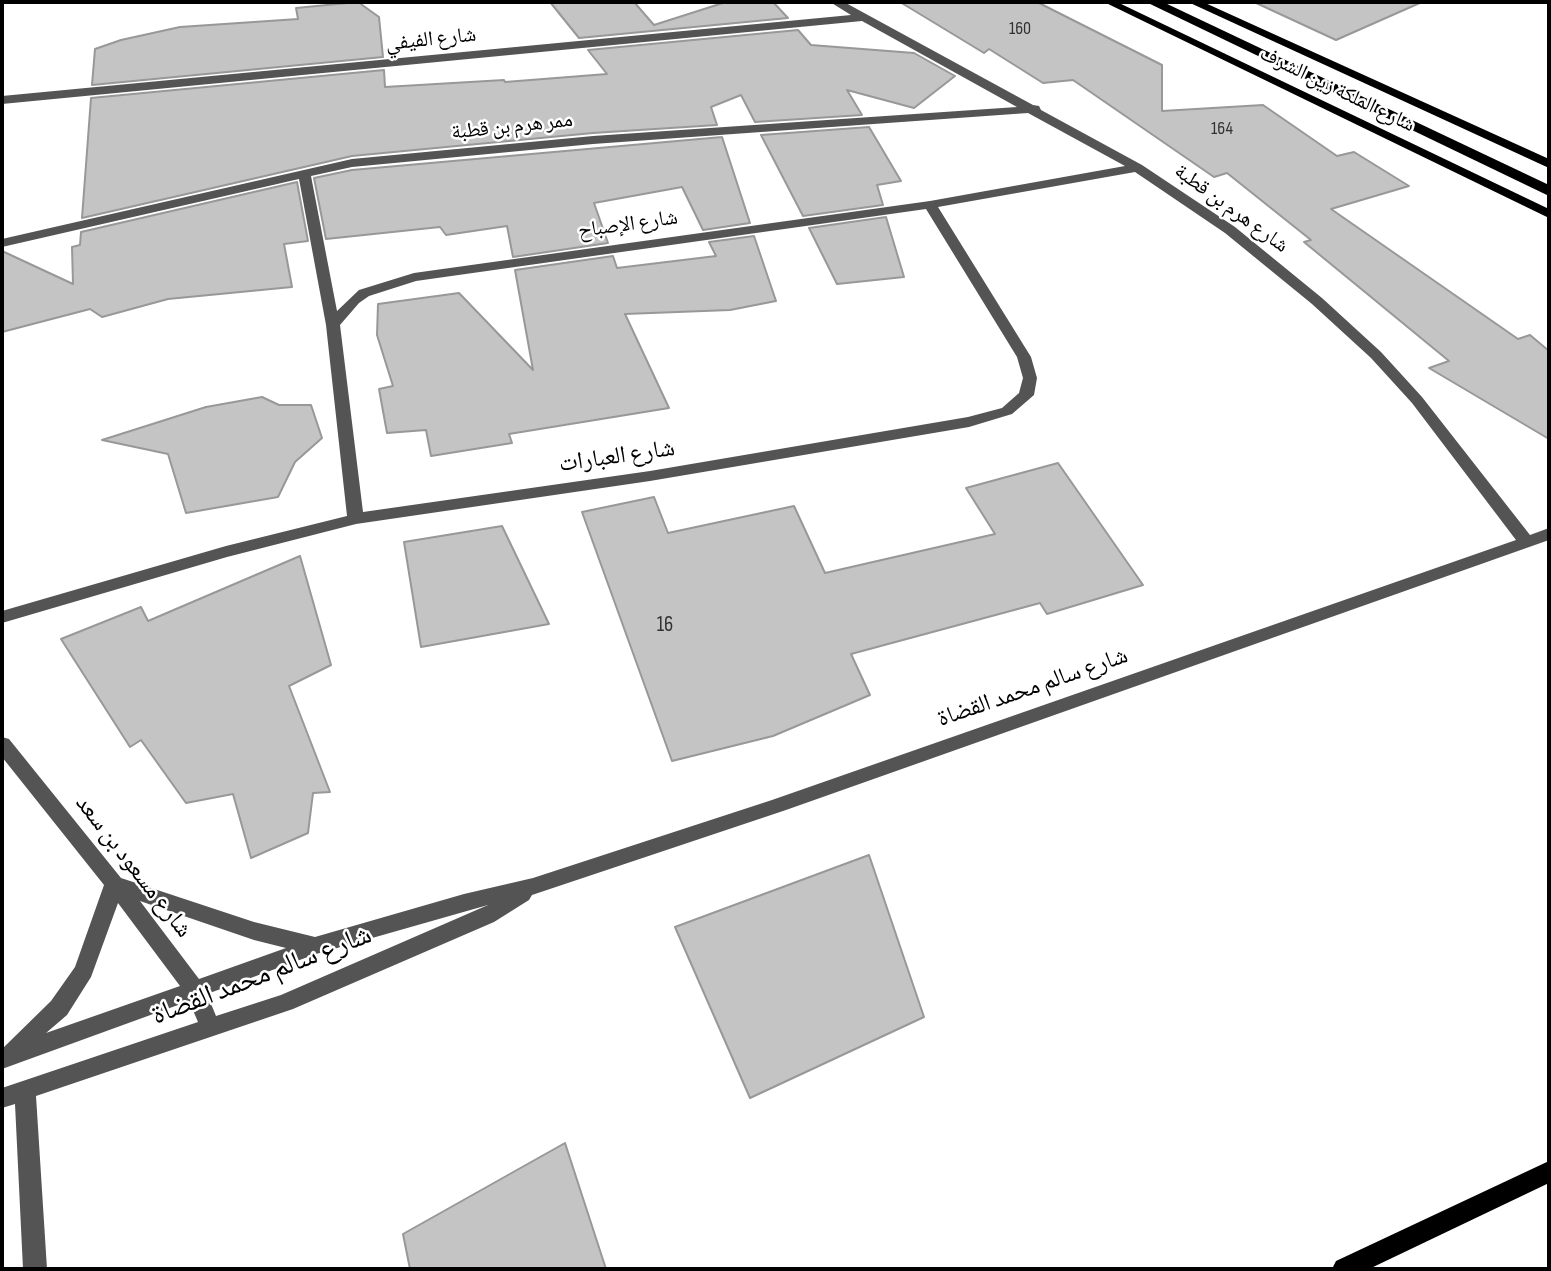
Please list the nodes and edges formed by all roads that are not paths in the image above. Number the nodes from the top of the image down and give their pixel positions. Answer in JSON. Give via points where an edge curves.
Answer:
{"nodes":[{"id":1,"x":836,"y":2,"type":"edge"},
{"id":2,"x":1109,"y":2,"type":"edge"},
{"id":3,"x":1153,"y":2,"type":"edge"},
{"id":4,"x":1194,"y":2,"type":"edge"},
{"id":5,"x":864,"y":17,"type":"junction"},
{"id":6,"x":2,"y":100,"type":"edge"},
{"id":7,"x":1035,"y":110,"type":"junction"},
{"id":8,"x":1549,"y":164,"type":"edge"},
{"id":9,"x":1137,"y":168,"type":"junction"},
{"id":10,"x":304,"y":173,"type":"junction"},
{"id":11,"x":1549,"y":191,"type":"edge"},
{"id":12,"x":930,"y":205,"type":"junction"},
{"id":13,"x":1549,"y":214,"type":"edge"},
{"id":14,"x":2,"y":243,"type":"edge"},
{"id":15,"x":333,"y":325,"type":"junction"},
{"id":16,"x":356,"y":519,"type":"junction"},
{"id":17,"x":1549,"y":534,"type":"edge"},
{"id":18,"x":1526,"y":541,"type":"junction"},
{"id":19,"x":2,"y":617,"type":"edge"},
{"id":20,"x":2,"y":744,"type":"edge"},
{"id":21,"x":114,"y":884,"type":"junction"},
{"id":22,"x":533,"y":886,"type":"junction"},
{"id":23,"x":315,"y":946,"type":"junction"},
{"id":24,"x":194,"y":988,"type":"junction"},
{"id":25,"x":211,"y":1029,"type":"junction"},
{"id":26,"x":3,"y":1058,"type":"edge"},
{"id":27,"x":25,"y":1092,"type":"junction"},
{"id":28,"x":2,"y":1098,"type":"edge"},
{"id":29,"x":1549,"y":1172,"type":"edge"},
{"id":30,"x":35,"y":1269,"type":"edge"},
{"id":31,"x":1344,"y":1269,"type":"edge"}],
"edges":[{"from":1,"to":5,"type":"street","name":"شارع هرم بن قطبة"},
{"from":2,"to":13,"type":"main road","name":"شارع الملكة زين الشرف"},
{"from":3,"to":11,"type":"highway"},
{"from":4,"to":8,"type":"main road","name":"شارع الملكة زين الشرف"},
{"from":5,"to":6,"type":"street","name":"شارع الفيفي"},
{"from":5,"to":7,"type":"street","name":"شارع هرم بن قطبة"},
{"from":7,"to":9,"type":"street","name":"شارع هرم بن قطبة"},
{"from":7,"to":10,"type":"street","name":"ممر هرم بن قطبة","via":[[593,140],[352,163]]},
{"from":9,"to":12,"type":"street","name":"شارع الإصباح"},
{"from":9,"to":18,"type":"street","name":"شارع هرم بن قطبة","via":[[1230,230],[1376,355]]},
{"from":10,"to":14,"type":"street","name":"ممر هرم بن قطبة"},
{"from":10,"to":15,"type":"street"},
{"from":12,"to":15,"type":"street","name":"شارع الإصباح","via":[[414,277],[354,300]]},
{"from":12,"to":16,"type":"street","name":"شارع العبارات","via":[[1024,357],[1030,378],[1026,395],[1007,411],[969,422],[650,476]]},
{"from":15,"to":16,"type":"street"},
{"from":16,"to":19,"type":"street","name":"شارع العبارات"},
{"from":17,"to":18,"type":"street","name":"شارع سالم محمد القضاة"},
{"from":18,"to":22,"type":"street","name":"شارع سالم محمد القضاة","via":[[804,796]]},
{"from":20,"to":21,"type":"street","name":"شارع مسعود بن سعد"},
{"from":21,"to":23,"type":"street","via":[[254,931]]},
{"from":21,"to":24,"type":"street","name":"شارع مسعود بن سعد"},
{"from":21,"to":26,"type":"street","via":[[84,971],[59,1009]]},
{"from":22,"to":23,"type":"street","name":"شارع سالم محمد القضاة"},
{"from":22,"to":25,"type":"street","name":"شارع سالم محمد القضاة","via":[[487,916],[422,946]]},
{"from":23,"to":24,"type":"street","name":"شارع سالم محمد القضاة"},
{"from":24,"to":25,"type":"street","name":"شارع مسعود بن سعد"},
{"from":24,"to":26,"type":"street","name":"شارع سالم محمد القضاة"},
{"from":25,"to":27,"type":"street","name":"شارع سالم محمد القضاة"},
{"from":27,"to":28,"type":"street","name":"شارع سالم محمد القضاة"},
{"from":27,"to":30,"type":"street"},
{"from":29,"to":31,"type":"main road"}]}
